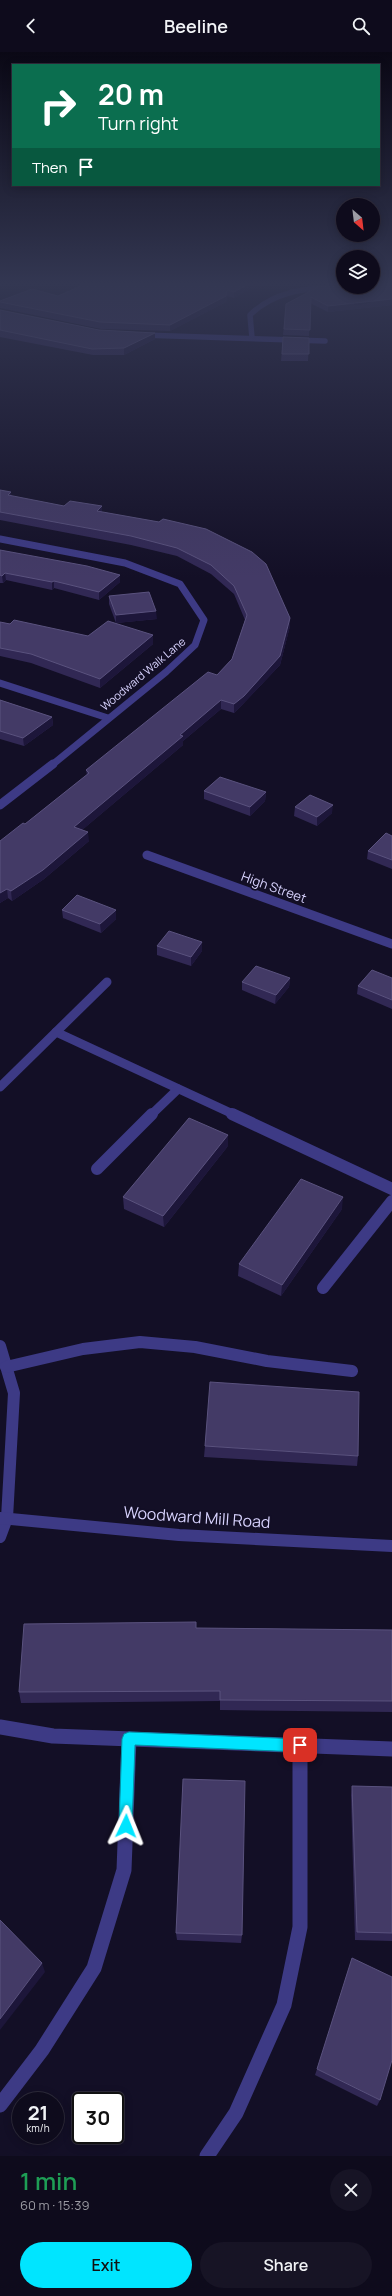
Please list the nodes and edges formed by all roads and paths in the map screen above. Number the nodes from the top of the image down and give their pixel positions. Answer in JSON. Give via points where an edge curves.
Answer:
{"nodes":[{"id":1,"x":0,"y":539,"type":"edge"},
{"id":2,"x":0,"y":683,"type":"edge"},
{"id":3,"x":108,"y":718,"type":"junction"},
{"id":4,"x":0,"y":805,"type":"edge"},
{"id":5,"x":147,"y":855,"type":"dead end"},
{"id":6,"x":392,"y":944,"type":"edge"},
{"id":7,"x":108,"y":982,"type":"dead end"},
{"id":8,"x":56,"y":1032,"type":"junction"},
{"id":9,"x":0,"y":1087,"type":"edge"},
{"id":10,"x":178,"y":1089,"type":"junction"},
{"id":11,"x":97,"y":1169,"type":"dead end"},
{"id":12,"x":392,"y":1189,"type":"edge"},
{"id":13,"x":392,"y":1201,"type":"edge"},
{"id":14,"x":323,"y":1288,"type":"dead end"},
{"id":15,"x":0,"y":1346,"type":"edge"},
{"id":16,"x":6,"y":1367,"type":"junction"},
{"id":17,"x":352,"y":1371,"type":"dead end"},
{"id":18,"x":3,"y":1518,"type":"edge"},
{"id":19,"x":0,"y":1537,"type":"edge"},
{"id":20,"x":392,"y":1546,"type":"edge"},
{"id":21,"x":0,"y":1727,"type":"edge"},
{"id":22,"x":129,"y":1739,"type":"junction"},
{"id":23,"x":300,"y":1745,"type":"junction"},
{"id":24,"x":392,"y":1749,"type":"edge"},
{"id":25,"x":0,"y":2105,"type":"edge"},
{"id":26,"x":207,"y":2156,"type":"edge"}],
"edges":[{"from":1,"to":3,"type":"street","name":"Woodward Walk Lane","via":[[126,563],[180,584],[204,620],[195,645],[166,672]]},
{"from":2,"to":3,"type":"street"},
{"from":3,"to":4,"type":"street","name":"Woodward Walk Lane","via":[[89,736]]},
{"from":5,"to":6,"type":"street","name":"High Street"},
{"from":7,"to":8,"type":"street"},
{"from":8,"to":9,"type":"street"},
{"from":8,"to":10,"type":"street"},
{"from":10,"to":11,"type":"street"},
{"from":10,"to":12,"type":"street"},
{"from":13,"to":14,"type":"street"},
{"from":15,"to":16,"type":"street"},
{"from":16,"to":17,"type":"street","via":[[83,1349],[140,1342],[195,1347],[267,1361]]},
{"from":16,"to":18,"type":"street","via":[[14,1393]]},
{"from":18,"to":19,"type":"street"},
{"from":18,"to":20,"type":"street","name":"Woodward Mill Road","via":[[179,1535]]},
{"from":21,"to":22,"type":"street","via":[[53,1736]]},
{"from":22,"to":23,"type":"street"},
{"from":22,"to":25,"type":"street","via":[[124,1870],[94,1968],[42,2050]]},
{"from":23,"to":24,"type":"street"},
{"from":23,"to":26,"type":"street","via":[[300,1927],[284,2005],[236,2113]]}]}
